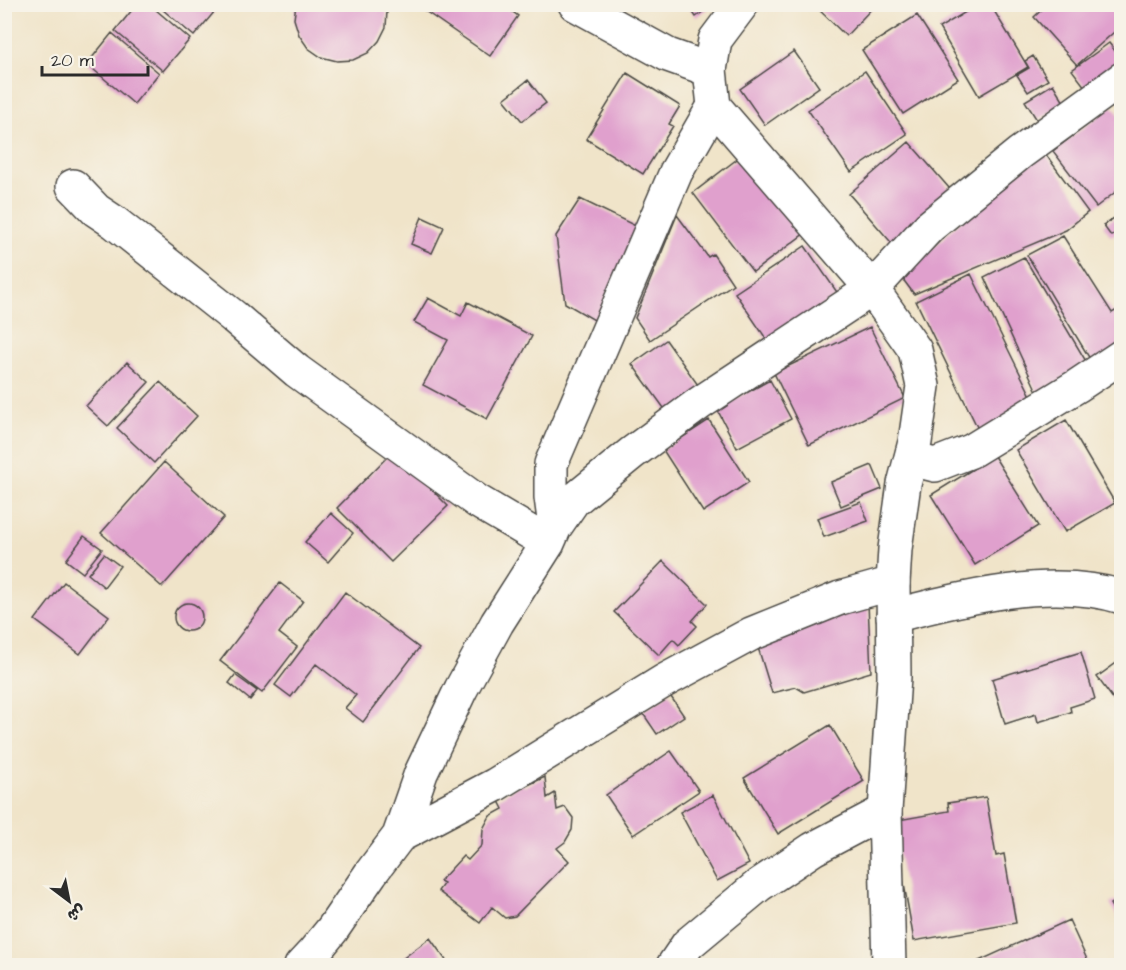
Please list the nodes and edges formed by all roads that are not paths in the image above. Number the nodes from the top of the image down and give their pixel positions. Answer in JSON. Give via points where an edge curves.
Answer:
{"nodes":[{"id":1,"x":575,"y":4,"type":"edge"},
{"id":2,"x":742,"y":4,"type":"edge"},
{"id":3,"x":710,"y":70,"type":"junction"},
{"id":4,"x":1122,"y":80,"type":"edge"},
{"id":5,"x":714,"y":106,"type":"junction"},
{"id":6,"x":73,"y":186,"type":"dead end"},
{"id":7,"x":872,"y":289,"type":"junction"},
{"id":8,"x":1122,"y":356,"type":"edge"},
{"id":9,"x":910,"y":459,"type":"junction"},
{"id":10,"x":551,"y":535,"type":"junction"},
{"id":11,"x":893,"y":584,"type":"junction"},
{"id":12,"x":1122,"y":597,"type":"edge"},
{"id":13,"x":893,"y":616,"type":"junction"},
{"id":14,"x":885,"y":811,"type":"junction"},
{"id":15,"x":399,"y":836,"type":"junction"},
{"id":16,"x":300,"y":966,"type":"edge"},
{"id":17,"x":673,"y":966,"type":"edge"},
{"id":18,"x":889,"y":966,"type":"edge"}],
"edges":[{"from":1,"to":3,"type":"street","via":[[668,55]]},
{"from":2,"to":3,"type":"street","via":[[715,40]]},
{"from":3,"to":5,"type":"street"},
{"from":4,"to":7,"type":"street","via":[[1020,153],[929,227]]},
{"from":5,"to":7,"type":"street"},
{"from":5,"to":10,"type":"street","via":[[676,172],[551,464]]},
{"from":6,"to":10,"type":"street","via":[[96,210],[297,371],[477,501]]},
{"from":7,"to":9,"type":"street","via":[[915,350],[923,386]]},
{"from":7,"to":10,"type":"street","via":[[691,409],[632,453],[573,501]]},
{"from":8,"to":9,"type":"street","via":[[971,451],[935,465]]},
{"from":9,"to":11,"type":"street"},
{"from":10,"to":15,"type":"street","via":[[461,689],[421,774]]},
{"from":11,"to":13,"type":"street"},
{"from":11,"to":15,"type":"street","via":[[840,598],[751,633],[664,681],[495,785]]},
{"from":12,"to":13,"type":"street","via":[[1085,589],[997,592]]},
{"from":13,"to":14,"type":"street","via":[[894,677]]},
{"from":14,"to":17,"type":"street","via":[[813,849],[759,885],[688,944]]},
{"from":14,"to":18,"type":"street"},
{"from":15,"to":16,"type":"street","via":[[332,930]]}]}
